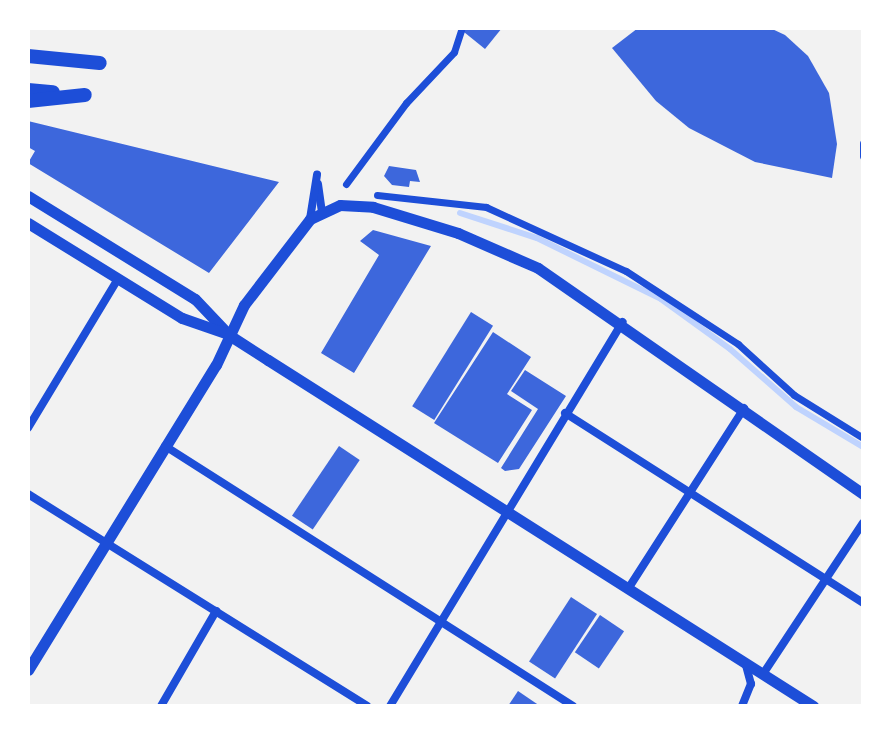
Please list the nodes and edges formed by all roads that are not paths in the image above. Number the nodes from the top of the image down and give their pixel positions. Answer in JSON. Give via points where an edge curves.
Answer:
{"nodes":[{"id":1,"x":461,"y":30,"type":"edge"},
{"id":2,"x":28,"y":56,"type":"edge"},
{"id":3,"x":100,"y":63,"type":"dead end"},
{"id":4,"x":28,"y":90,"type":"edge"},
{"id":5,"x":28,"y":101,"type":"edge"},
{"id":6,"x":863,"y":143,"type":"edge"},
{"id":7,"x":863,"y":156,"type":"edge"},
{"id":8,"x":346,"y":184,"type":"dead end"},
{"id":9,"x":377,"y":195,"type":"dead end"},
{"id":10,"x":28,"y":196,"type":"edge"},
{"id":11,"x":322,"y":211,"type":"junction"},
{"id":12,"x":310,"y":219,"type":"junction"},
{"id":13,"x":28,"y":223,"type":"edge"},
{"id":14,"x":118,"y":279,"type":"junction"},
{"id":15,"x":623,"y":322,"type":"junction"},
{"id":16,"x":229,"y":335,"type":"junction"},
{"id":17,"x":745,"y":408,"type":"junction"},
{"id":18,"x":565,"y":413,"type":"junction"},
{"id":19,"x":28,"y":428,"type":"edge"},
{"id":20,"x":863,"y":438,"type":"edge"},
{"id":21,"x":165,"y":446,"type":"junction"},
{"id":22,"x":28,"y":494,"type":"edge"},
{"id":23,"x":689,"y":494,"type":"junction"},
{"id":24,"x":863,"y":494,"type":"edge"},
{"id":25,"x":504,"y":510,"type":"junction"},
{"id":26,"x":863,"y":523,"type":"edge"},
{"id":27,"x":106,"y":542,"type":"junction"},
{"id":28,"x":826,"y":579,"type":"junction"},
{"id":29,"x":628,"y":589,"type":"junction"},
{"id":30,"x":863,"y":603,"type":"edge"},
{"id":31,"x":216,"y":611,"type":"junction"},
{"id":32,"x":442,"y":623,"type":"junction"},
{"id":33,"x":743,"y":662,"type":"junction"},
{"id":34,"x":28,"y":670,"type":"edge"},
{"id":35,"x":763,"y":674,"type":"junction"},
{"id":36,"x":161,"y":706,"type":"edge"},
{"id":37,"x":367,"y":706,"type":"edge"},
{"id":38,"x":390,"y":706,"type":"edge"},
{"id":39,"x":573,"y":706,"type":"edge"},
{"id":40,"x":742,"y":706,"type":"edge"},
{"id":41,"x":813,"y":706,"type":"edge"}],
"edges":[{"from":1,"to":8,"type":"street","via":[[454,52],[406,103]]},
{"from":2,"to":3,"type":"highway"},
{"from":4,"to":5,"type":"highway","via":[[85,95]]},
{"from":6,"to":7,"type":"street"},
{"from":9,"to":20,"type":"street","via":[[486,207],[626,271],[689,310],[794,395]]},
{"from":10,"to":16,"type":"street","via":[[195,299]]},
{"from":11,"to":12,"type":"street"},
{"from":11,"to":12,"type":"street","via":[[317,175]]},
{"from":11,"to":15,"type":"street","via":[[340,205],[373,207],[492,245]]},
{"from":12,"to":16,"type":"street","via":[[244,305]]},
{"from":13,"to":14,"type":"street"},
{"from":14,"to":16,"type":"street","via":[[182,318]]},
{"from":14,"to":19,"type":"street"},
{"from":15,"to":17,"type":"street"},
{"from":15,"to":18,"type":"street"},
{"from":16,"to":21,"type":"street"},
{"from":16,"to":25,"type":"street"},
{"from":17,"to":23,"type":"street"},
{"from":17,"to":24,"type":"street"},
{"from":18,"to":23,"type":"street"},
{"from":18,"to":25,"type":"street"},
{"from":21,"to":27,"type":"street"},
{"from":21,"to":32,"type":"street"},
{"from":22,"to":27,"type":"street"},
{"from":23,"to":28,"type":"street"},
{"from":23,"to":29,"type":"street"},
{"from":25,"to":29,"type":"street"},
{"from":25,"to":32,"type":"street","via":[[494,541]]},
{"from":26,"to":28,"type":"street"},
{"from":27,"to":31,"type":"street"},
{"from":27,"to":34,"type":"street"},
{"from":28,"to":30,"type":"street"},
{"from":28,"to":35,"type":"street"},
{"from":29,"to":33,"type":"street"},
{"from":31,"to":36,"type":"street"},
{"from":31,"to":37,"type":"street"},
{"from":32,"to":38,"type":"street"},
{"from":32,"to":39,"type":"street"},
{"from":33,"to":35,"type":"street"},
{"from":33,"to":40,"type":"street","via":[[751,684]]},
{"from":35,"to":41,"type":"street"}]}
